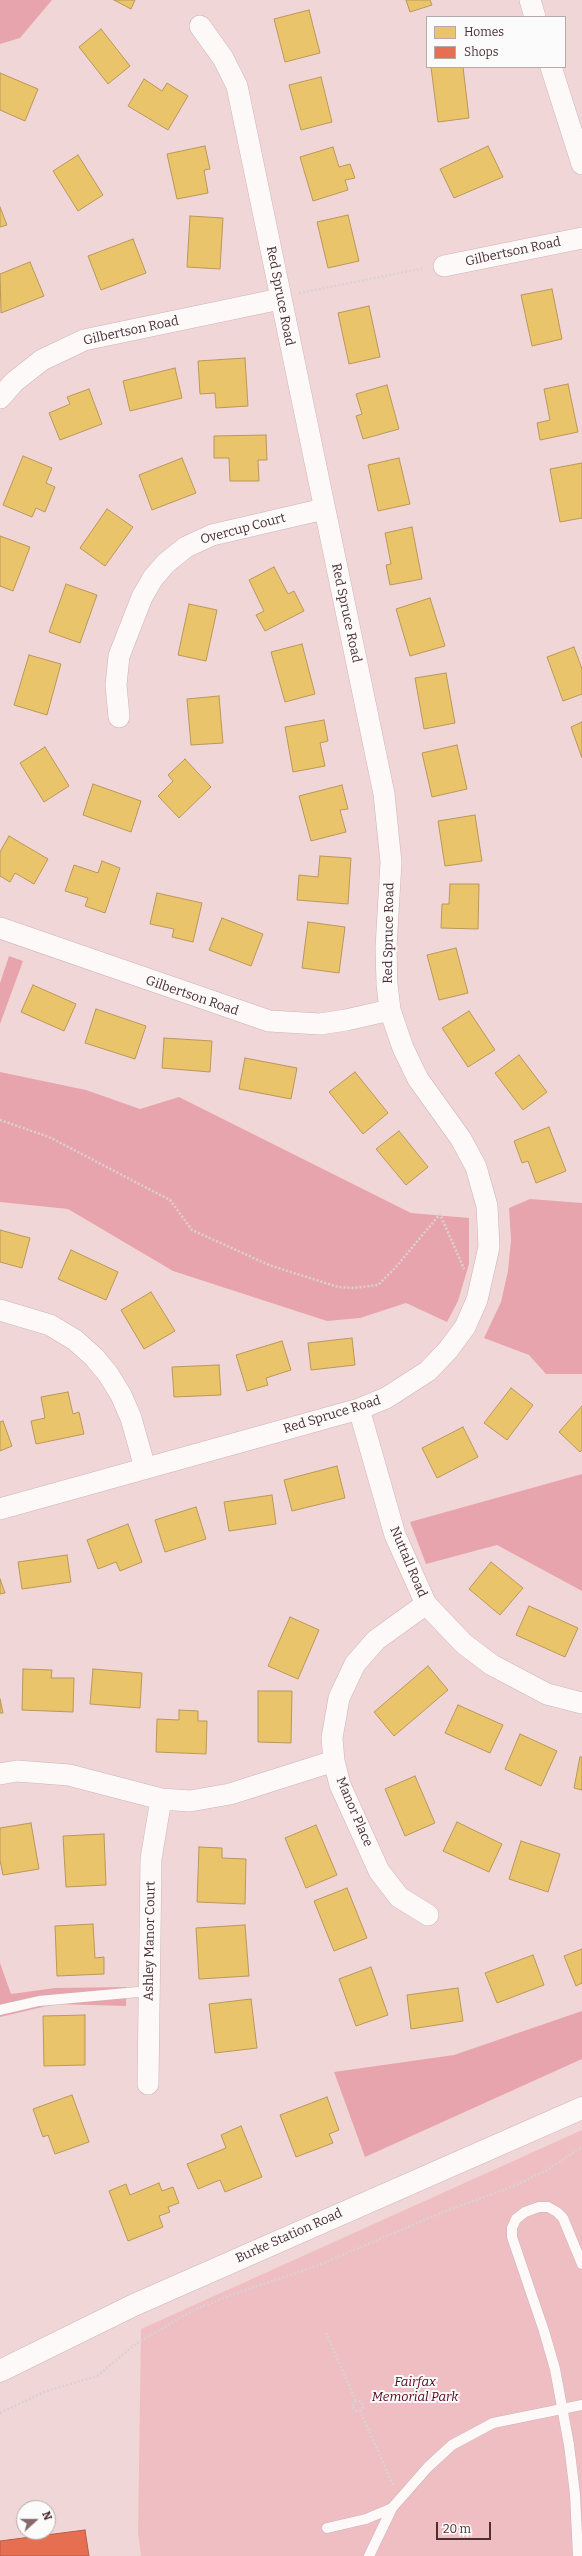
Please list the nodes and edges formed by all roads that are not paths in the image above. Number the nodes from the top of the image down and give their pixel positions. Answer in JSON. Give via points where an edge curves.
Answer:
{"nodes":[{"id":1,"x":530,"y":0,"type":"edge"},
{"id":2,"x":535,"y":16,"type":"edge"},
{"id":3,"x":200,"y":26,"type":"dead end"},
{"id":4,"x":551,"y":68,"type":"edge"},
{"id":5,"x":582,"y":164,"type":"edge"},
{"id":6,"x":582,"y":238,"type":"edge"},
{"id":7,"x":435,"y":267,"type":"road end"},
{"id":8,"x":280,"y":299,"type":"junction"},
{"id":9,"x":0,"y":398,"type":"edge"},
{"id":10,"x":324,"y":508,"type":"junction"},
{"id":11,"x":119,"y":717,"type":"dead end"},
{"id":12,"x":0,"y":928,"type":"edge"},
{"id":13,"x":390,"y":1010,"type":"junction"},
{"id":14,"x":0,"y":1310,"type":"edge"},
{"id":15,"x":359,"y":1409,"type":"junction"},
{"id":16,"x":145,"y":1468,"type":"junction"},
{"id":17,"x":0,"y":1509,"type":"edge"},
{"id":18,"x":426,"y":1604,"type":"junction"},
{"id":19,"x":582,"y":1703,"type":"edge"},
{"id":20,"x":334,"y":1761,"type":"junction"},
{"id":21,"x":0,"y":1774,"type":"edge"},
{"id":22,"x":161,"y":1799,"type":"junction"},
{"id":23,"x":428,"y":1915,"type":"dead end"},
{"id":24,"x":149,"y":1991,"type":"junction"},
{"id":25,"x":0,"y":2010,"type":"edge"},
{"id":26,"x":148,"y":2084,"type":"dead end"},
{"id":27,"x":582,"y":2108,"type":"edge"},
{"id":28,"x":582,"y":2264,"type":"edge"},
{"id":29,"x":0,"y":2371,"type":"edge"},
{"id":30,"x":582,"y":2406,"type":"edge"},
{"id":31,"x":562,"y":2409,"type":"junction"},
{"id":32,"x":392,"y":2508,"type":"junction"},
{"id":33,"x":327,"y":2528,"type":"dead end"},
{"id":34,"x":369,"y":2556,"type":"edge"},
{"id":35,"x":578,"y":2556,"type":"edge"}],
"edges":[{"from":1,"to":2,"type":"street"},
{"from":3,"to":8,"type":"street","name":"Red Spruce Road","via":[[223,58],[236,86]]},
{"from":4,"to":5,"type":"street"},
{"from":6,"to":7,"type":"street","name":"Gilbertson Road"},
{"from":8,"to":9,"type":"street","name":"Gilbertson Road","via":[[84,340],[37,364],[14,382]]},
{"from":8,"to":10,"type":"street","name":"Red Spruce Road"},
{"from":10,"to":11,"type":"street","name":"Overcup Court","via":[[212,535],[186,547],[166,563],[142,597],[119,656],[116,685]]},
{"from":10,"to":13,"type":"street","name":"Red Spruce Road","via":[[388,820],[391,862],[386,948]]},
{"from":12,"to":13,"type":"street","name":"Gilbertson Road","via":[[269,1020],[320,1024]]},
{"from":13,"to":15,"type":"street","name":"Red Spruce Road","via":[[402,1048],[418,1079],[461,1139],[476,1167],[487,1206],[489,1247],[477,1300],[465,1327],[448,1350],[408,1386]]},
{"from":14,"to":16,"type":"street","via":[[50,1326],[75,1340],[94,1357],[121,1395],[131,1418]]},
{"from":15,"to":16,"type":"street","name":"Red Spruce Road"},
{"from":15,"to":18,"type":"street","name":"Nuttall Road","via":[[395,1534]]},
{"from":16,"to":17,"type":"street","name":"Red Spruce Road"},
{"from":18,"to":19,"type":"street","name":"Nuttall Road","via":[[464,1644],[492,1666],[533,1688]]},
{"from":18,"to":20,"type":"street","name":"Manor Place","via":[[376,1640],[355,1664],[342,1689],[334,1716]]},
{"from":20,"to":22,"type":"street","via":[[230,1794],[190,1801]]},
{"from":20,"to":23,"type":"street","name":"Manor Place","via":[[340,1784],[379,1871],[399,1897]]},
{"from":21,"to":22,"type":"street","via":[[17,1771],[69,1775]]},
{"from":22,"to":24,"type":"street","name":"Ashley Manor Court","via":[[151,1859]]},
{"from":24,"to":25,"type":"lane","via":[[39,2001]]},
{"from":24,"to":26,"type":"street","name":"Ashley Manor Court"},
{"from":27,"to":29,"type":"street","name":"Burke Station Road","via":[[148,2299]]},
{"from":28,"to":31,"type":"lane","via":[[563,2218],[557,2212],[548,2207],[539,2207],[525,2212],[516,2219],[512,2237],[544,2331]]},
{"from":30,"to":31,"type":"lane"},
{"from":31,"to":32,"type":"lane","via":[[513,2417],[473,2432],[442,2453]]},
{"from":31,"to":35,"type":"lane","via":[[575,2494]]},
{"from":32,"to":33,"type":"lane","via":[[366,2519]]},
{"from":32,"to":34,"type":"lane"}]}
